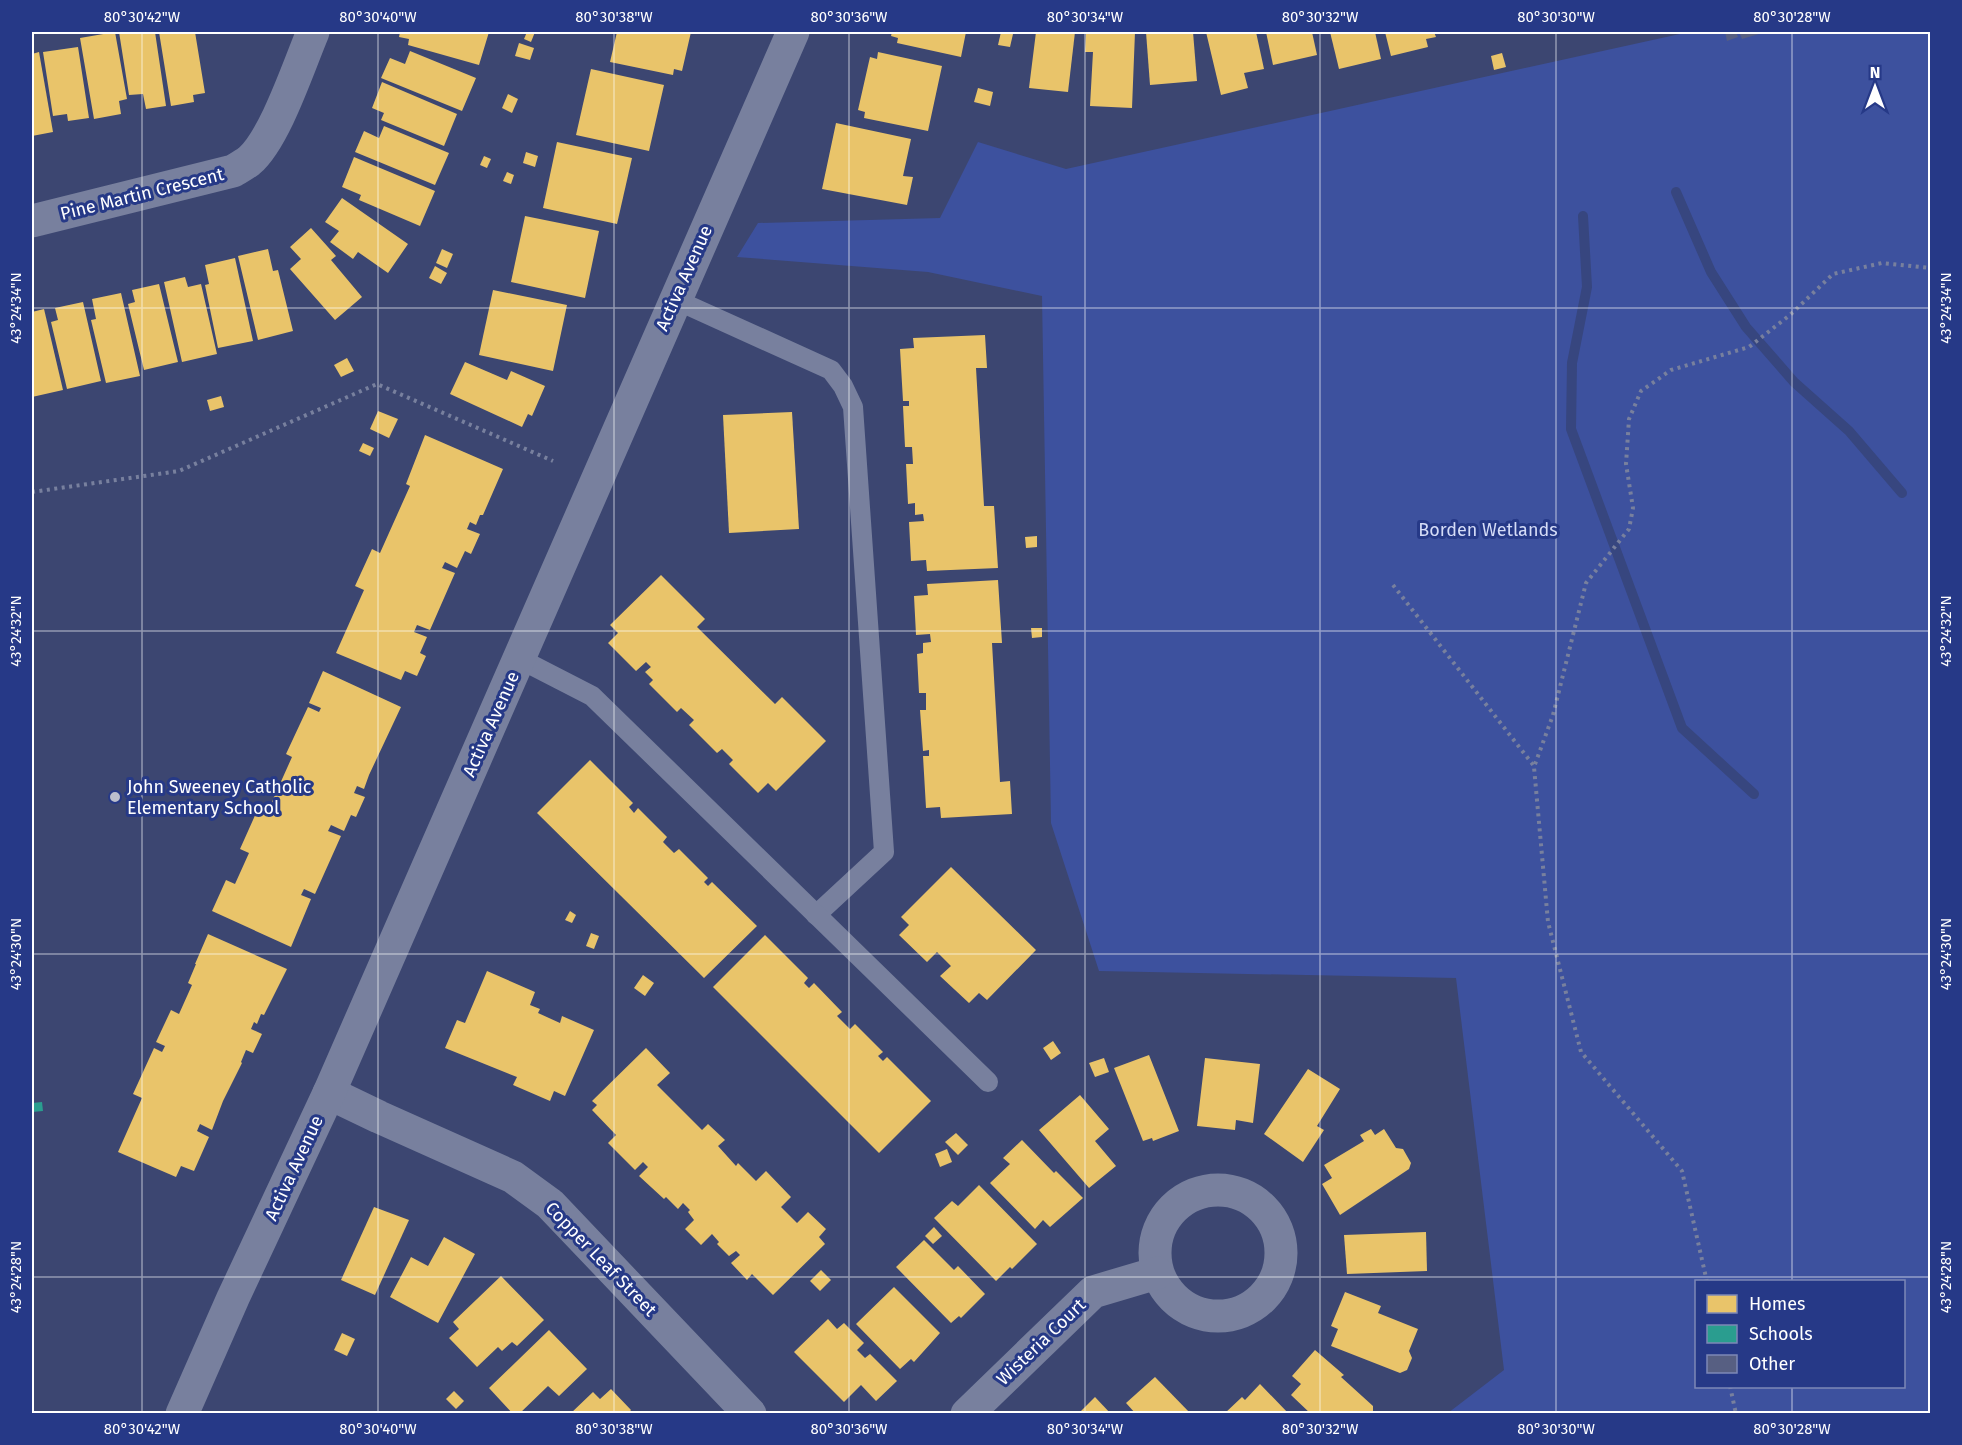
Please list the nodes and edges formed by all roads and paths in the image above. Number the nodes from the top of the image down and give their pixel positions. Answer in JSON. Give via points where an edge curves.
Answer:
{"nodes":[{"id":1,"x":313,"y":32,"type":"edge"},
{"id":2,"x":793,"y":32,"type":"edge"},
{"id":3,"x":32,"y":221,"type":"edge"},
{"id":4,"x":1930,"y":268,"type":"edge"},
{"id":5,"x":674,"y":299,"type":"junction"},
{"id":6,"x":553,"y":461,"type":"dead end"},
{"id":7,"x":32,"y":492,"type":"edge"},
{"id":8,"x":1393,"y":585,"type":"dead end"},
{"id":9,"x":520,"y":659,"type":"junction"},
{"id":10,"x":1534,"y":767,"type":"junction"},
{"id":11,"x":816,"y":915,"type":"junction"},
{"id":12,"x":988,"y":1083,"type":"dead end"},
{"id":13,"x":329,"y":1093,"type":"junction"},
{"id":14,"x":1157,"y":1273,"type":"dead end"},
{"id":15,"x":1707,"y":1280,"type":"edge"},
{"id":16,"x":1730,"y":1388,"type":"edge"},
{"id":17,"x":182,"y":1413,"type":"edge"},
{"id":18,"x":750,"y":1413,"type":"edge"},
{"id":19,"x":967,"y":1413,"type":"edge"},
{"id":20,"x":1736,"y":1413,"type":"edge"}],
"edges":[{"from":1,"to":3,"type":"street","name":"Pine Martin Crescent","via":[[271,132],[249,162],[233,171]]},
{"from":2,"to":5,"type":"street","name":"Activa Avenue"},
{"from":4,"to":10,"type":"path","via":[[1882,263],[1833,274],[1749,347],[1671,370],[1641,391],[1629,419],[1626,464],[1633,508],[1629,529],[1586,583],[1553,715]]},
{"from":5,"to":9,"type":"street","name":"Activa Avenue"},
{"from":5,"to":11,"type":"lane","via":[[831,370],[853,407],[884,852]]},
{"from":6,"to":7,"type":"path","via":[[377,384],[179,471]]},
{"from":8,"to":10,"type":"path"},
{"from":9,"to":11,"type":"lane","via":[[592,696]]},
{"from":9,"to":13,"type":"street","name":"Activa Avenue"},
{"from":10,"to":15,"type":"path","via":[[1548,922],[1581,1052],[1682,1171]]},
{"from":11,"to":12,"type":"lane"},
{"from":13,"to":17,"type":"street","name":"Activa Avenue"},
{"from":13,"to":18,"type":"street","name":"Copper Leaf Street","via":[[513,1177],[550,1204]]},
{"from":14,"to":19,"type":"street","name":"Wisteria Court","via":[[1093,1293]]},
{"from":16,"to":20,"type":"path"}]}
